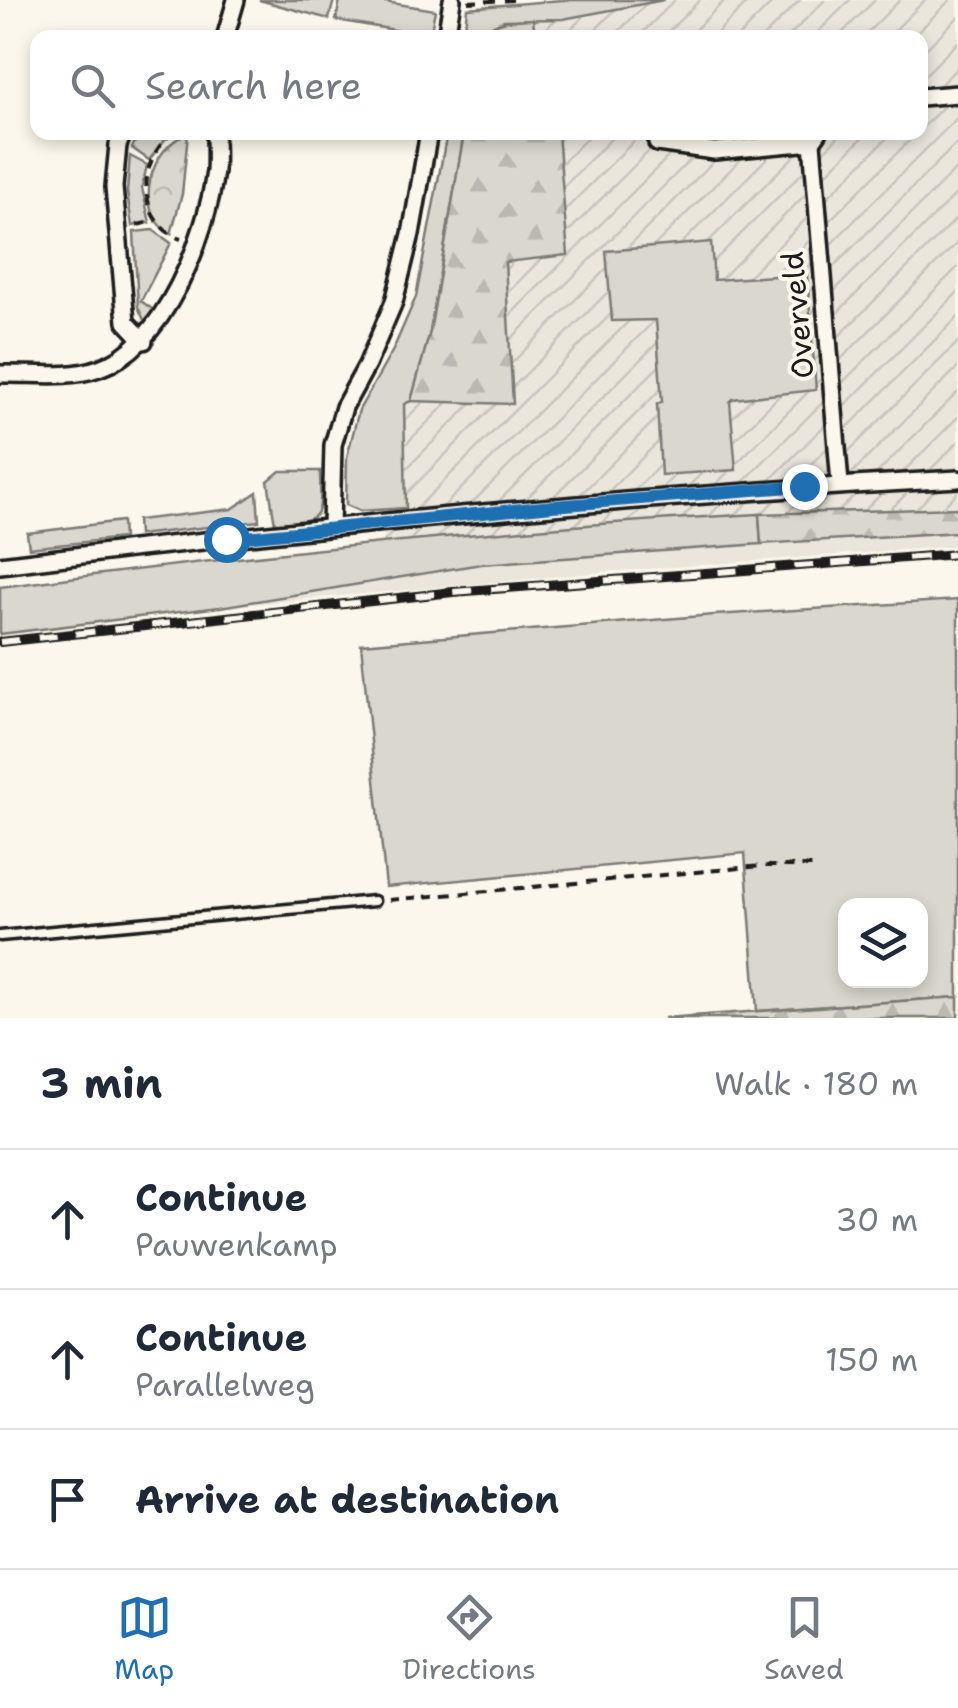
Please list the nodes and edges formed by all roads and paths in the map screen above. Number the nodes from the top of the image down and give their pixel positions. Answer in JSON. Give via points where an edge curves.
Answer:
{"nodes":[{"id":1,"x":236,"y":0,"type":"edge"},
{"id":2,"x":452,"y":0,"type":"edge"},
{"id":3,"x":513,"y":0,"type":"edge"},
{"id":4,"x":500,"y":1,"type":"edge"},
{"id":5,"x":227,"y":30,"type":"edge"},
{"id":6,"x":447,"y":30,"type":"edge"},
{"id":7,"x":958,"y":94,"type":"edge"},
{"id":8,"x":928,"y":96,"type":"edge"},
{"id":9,"x":120,"y":140,"type":"edge"},
{"id":10,"x":167,"y":140,"type":"edge"},
{"id":11,"x":215,"y":140,"type":"edge"},
{"id":12,"x":428,"y":140,"type":"edge"},
{"id":13,"x":792,"y":140,"type":"edge"},
{"id":14,"x":815,"y":140,"type":"edge"},
{"id":15,"x":657,"y":143,"type":"dead end"},
{"id":16,"x":195,"y":244,"type":"junction"},
{"id":17,"x":144,"y":340,"type":"junction"},
{"id":18,"x":0,"y":374,"type":"edge"},
{"id":19,"x":958,"y":480,"type":"edge"},
{"id":20,"x":840,"y":484,"type":"junction"},
{"id":21,"x":331,"y":527,"type":"junction"},
{"id":22,"x":0,"y":565,"type":"edge"},
{"id":23,"x":819,"y":866,"type":"dead end"},
{"id":24,"x":374,"y":901,"type":"joint"},
{"id":25,"x":0,"y":936,"type":"edge"}],
"edges":[{"from":1,"to":5,"type":"street"},
{"from":2,"to":6,"type":"street"},
{"from":3,"to":4,"type":"path"},
{"from":7,"to":8,"type":"street"},
{"from":9,"to":17,"type":"street","via":[[114,187],[126,322]]},
{"from":10,"to":16,"type":"path","via":[[152,159],[146,198],[166,234]]},
{"from":11,"to":16,"type":"street","via":[[215,170]]},
{"from":12,"to":21,"type":"street","via":[[394,302],[333,445]]},
{"from":13,"to":15,"type":"street","name":"Overveld","via":[[714,150]]},
{"from":14,"to":20,"type":"street","name":"Overveld"},
{"from":16,"to":17,"type":"street"},
{"from":17,"to":18,"type":"street","via":[[102,368]]},
{"from":19,"to":20,"type":"street"},
{"from":20,"to":21,"type":"street"},
{"from":21,"to":22,"type":"street"},
{"from":23,"to":24,"type":"path"},
{"from":24,"to":25,"type":"lane"}]}
